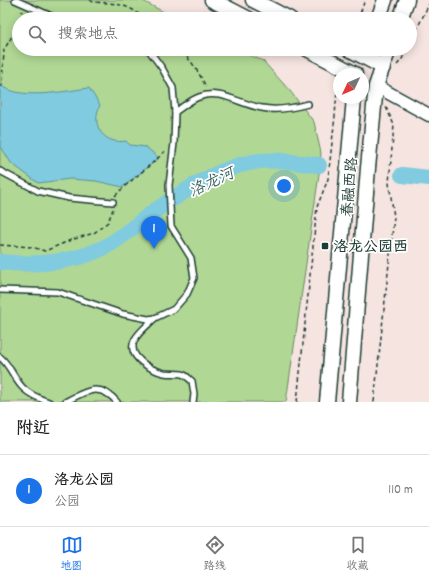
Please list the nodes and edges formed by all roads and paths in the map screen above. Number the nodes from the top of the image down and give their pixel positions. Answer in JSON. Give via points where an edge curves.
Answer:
{"nodes":[{"id":1,"x":15,"y":0,"type":"edge"},
{"id":2,"x":90,"y":0,"type":"edge"},
{"id":3,"x":212,"y":0,"type":"edge"},
{"id":4,"x":253,"y":0,"type":"edge"},
{"id":5,"x":365,"y":0,"type":"edge"},
{"id":6,"x":385,"y":0,"type":"edge"},
{"id":7,"x":407,"y":0,"type":"edge"},
{"id":8,"x":429,"y":4,"type":"edge"},
{"id":9,"x":42,"y":12,"type":"edge"},
{"id":10,"x":136,"y":12,"type":"edge"},
{"id":11,"x":235,"y":12,"type":"edge"},
{"id":12,"x":276,"y":12,"type":"edge"},
{"id":13,"x":361,"y":12,"type":"edge"},
{"id":14,"x":381,"y":12,"type":"edge"},
{"id":15,"x":403,"y":12,"type":"edge"},
{"id":16,"x":417,"y":29,"type":"edge"},
{"id":17,"x":12,"y":36,"type":"edge"},
{"id":18,"x":153,"y":56,"type":"edge"},
{"id":19,"x":186,"y":56,"type":"edge"},
{"id":20,"x":321,"y":56,"type":"edge"},
{"id":21,"x":364,"y":56,"type":"edge"},
{"id":22,"x":369,"y":56,"type":"edge"},
{"id":23,"x":387,"y":56,"type":"edge"},
{"id":24,"x":339,"y":65,"type":"junction"},
{"id":25,"x":383,"y":67,"type":"junction"},
{"id":26,"x":345,"y":68,"type":"edge"},
{"id":27,"x":359,"y":68,"type":"edge"},
{"id":28,"x":0,"y":78,"type":"edge"},
{"id":29,"x":2,"y":81,"type":"junction"},
{"id":30,"x":369,"y":82,"type":"edge"},
{"id":31,"x":1,"y":86,"type":"edge"},
{"id":32,"x":376,"y":86,"type":"junction"},
{"id":33,"x":209,"y":94,"type":"junction"},
{"id":34,"x":308,"y":104,"type":"dead end"},
{"id":35,"x":354,"y":104,"type":"edge"},
{"id":36,"x":385,"y":105,"type":"dead end"},
{"id":37,"x":175,"y":112,"type":"junction"},
{"id":38,"x":429,"y":114,"type":"edge"},
{"id":39,"x":174,"y":143,"type":"junction"},
{"id":40,"x":0,"y":171,"type":"edge"},
{"id":41,"x":113,"y":202,"type":"junction"},
{"id":42,"x":0,"y":245,"type":"edge"},
{"id":43,"x":0,"y":290,"type":"edge"},
{"id":44,"x":154,"y":318,"type":"junction"},
{"id":45,"x":0,"y":357,"type":"edge"},
{"id":46,"x":48,"y":402,"type":"edge"},
{"id":47,"x":65,"y":402,"type":"edge"},
{"id":48,"x":117,"y":402,"type":"edge"},
{"id":49,"x":193,"y":402,"type":"edge"},
{"id":50,"x":297,"y":402,"type":"edge"},
{"id":51,"x":327,"y":402,"type":"edge"},
{"id":52,"x":349,"y":402,"type":"edge"},
{"id":53,"x":374,"y":402,"type":"edge"}],
"edges":[{"from":1,"to":9,"type":"lane"},
{"from":2,"to":10,"type":"path","via":[[122,4]]},
{"from":3,"to":11,"type":"main road"},
{"from":4,"to":12,"type":"main road"},
{"from":5,"to":13,"type":"path"},
{"from":6,"to":14,"type":"main road"},
{"from":7,"to":15,"type":"main road"},
{"from":8,"to":16,"type":"path"},
{"from":17,"to":29,"type":"path","via":[[4,50]]},
{"from":18,"to":37,"type":"lane","via":[[173,88]]},
{"from":19,"to":33,"type":"path","via":[[192,62]]},
{"from":20,"to":24,"type":"main road"},
{"from":21,"to":27,"type":"main road"},
{"from":22,"to":25,"type":"main road"},
{"from":23,"to":25,"type":"main road","name":"春融西路"},
{"from":24,"to":26,"type":"main road"},
{"from":24,"to":50,"type":"path","via":[[330,169],[318,207]]},
{"from":25,"to":32,"type":"main road","name":"春融西路"},
{"from":28,"to":29,"type":"path"},
{"from":29,"to":31,"type":"path"},
{"from":30,"to":32,"type":"main road"},
{"from":32,"to":38,"type":"street"},
{"from":32,"to":52,"type":"main road","name":"春融西路"},
{"from":33,"to":34,"type":"lane","via":[[227,96],[261,108],[281,109]]},
{"from":33,"to":37,"type":"lane","via":[[199,97]]},
{"from":35,"to":51,"type":"main road","name":"春融西路"},
{"from":36,"to":53,"type":"path","via":[[394,125],[389,183],[394,217]]},
{"from":37,"to":39,"type":"lane"},
{"from":39,"to":41,"type":"path","via":[[123,187],[113,198]]},
{"from":39,"to":44,"type":"lane","via":[[169,185],[171,226],[191,258],[194,278],[187,294],[174,309]]},
{"from":40,"to":41,"type":"lane","via":[[38,191],[69,198]]},
{"from":41,"to":42,"type":"path","via":[[114,210],[108,222],[94,233],[45,251],[32,247]]},
{"from":43,"to":44,"type":"lane","via":[[58,292],[123,314]]},
{"from":44,"to":49,"type":"lane","via":[[133,342],[134,352],[150,369],[165,374],[182,374],[192,381]]},
{"from":45,"to":46,"type":"lane","via":[[23,388]]},
{"from":47,"to":48,"type":"lane","via":[[98,389],[110,394]]}]}
